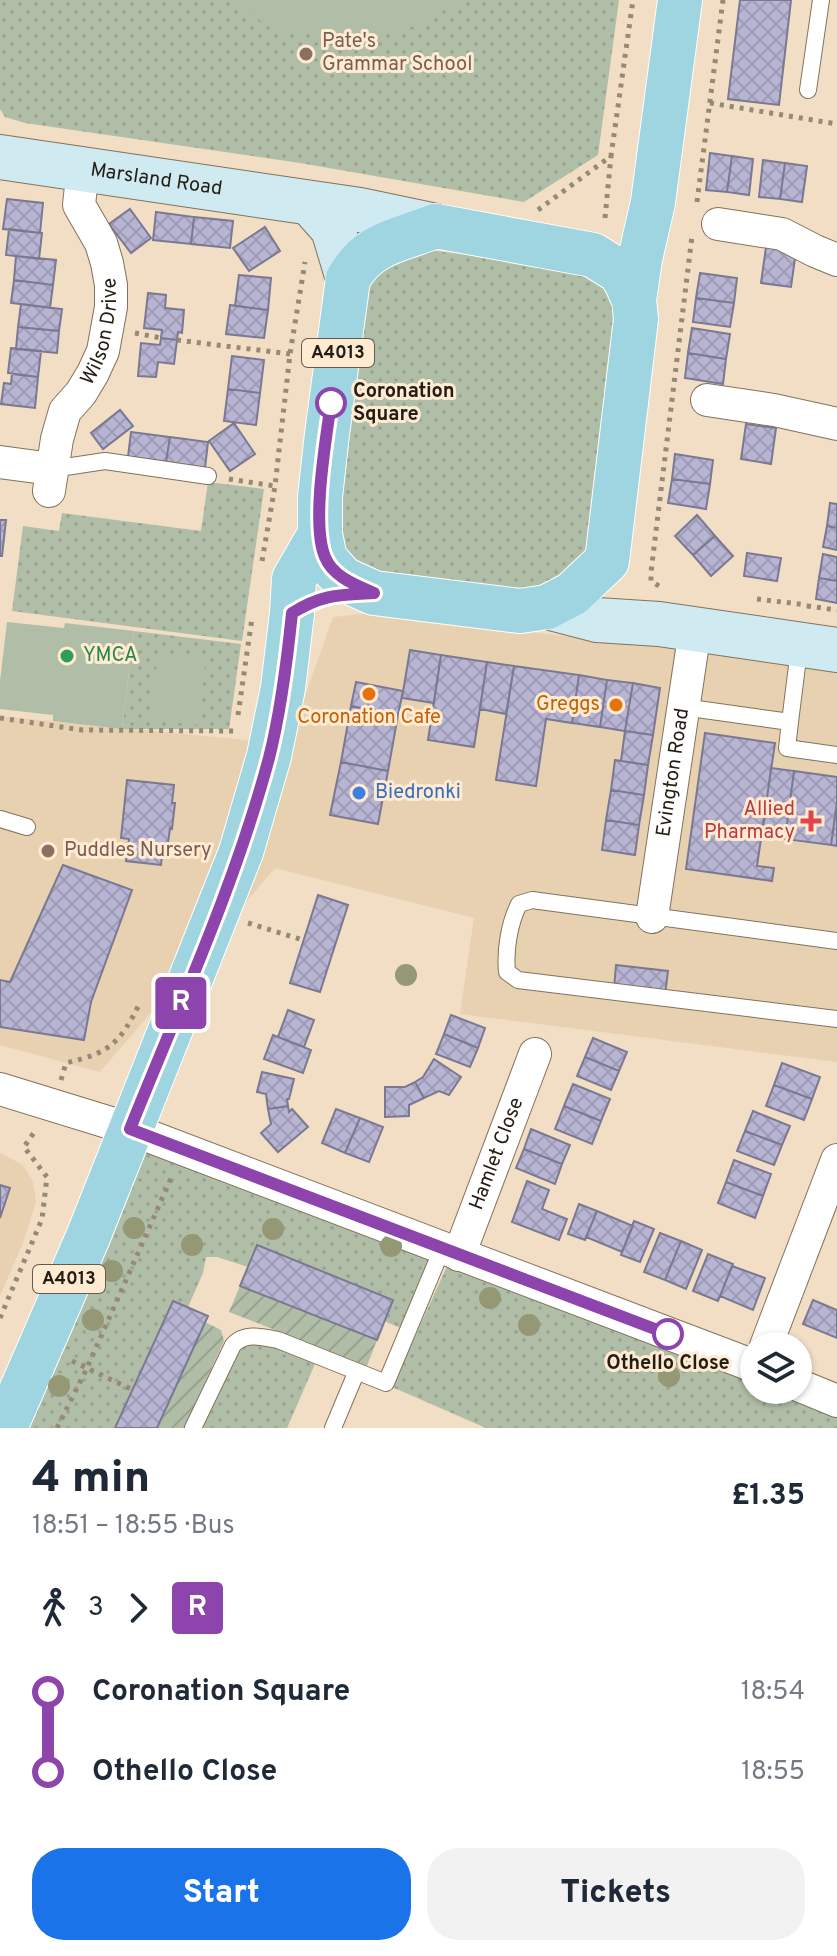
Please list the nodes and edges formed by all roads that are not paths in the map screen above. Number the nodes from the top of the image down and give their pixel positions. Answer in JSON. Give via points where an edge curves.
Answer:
{"nodes":[{"id":1,"x":680,"y":0,"type":"edge"},
{"id":2,"x":821,"y":0,"type":"edge"},
{"id":3,"x":808,"y":90,"type":"dead end"},
{"id":4,"x":0,"y":157,"type":"edge"},
{"id":5,"x":83,"y":168,"type":"junction"},
{"id":6,"x":653,"y":202,"type":"junction"},
{"id":7,"x":311,"y":204,"type":"junction"},
{"id":8,"x":703,"y":218,"type":"road end"},
{"id":9,"x":436,"y":226,"type":"junction"},
{"id":10,"x":599,"y":237,"type":"junction"},
{"id":11,"x":837,"y":260,"type":"edge"},
{"id":12,"x":348,"y":279,"type":"junction"},
{"id":13,"x":634,"y":300,"type":"junction"},
{"id":14,"x":707,"y":400,"type":"dead end"},
{"id":15,"x":837,"y":424,"type":"edge"},
{"id":16,"x":0,"y":462,"type":"edge"},
{"id":17,"x":208,"y":476,"type":"road end"},
{"id":18,"x":50,"y":480,"type":"junction"},
{"id":19,"x":320,"y":534,"type":"junction"},
{"id":20,"x":607,"y":561,"type":"junction"},
{"id":21,"x":374,"y":593,"type":"junction"},
{"id":22,"x":547,"y":607,"type":"junction"},
{"id":23,"x":292,"y":613,"type":"junction"},
{"id":24,"x":675,"y":614,"type":"junction"},
{"id":25,"x":837,"y":650,"type":"edge"},
{"id":26,"x":797,"y":666,"type":"dead end"},
{"id":27,"x":683,"y":707,"type":"junction"},
{"id":28,"x":790,"y":722,"type":"junction"},
{"id":29,"x":837,"y":755,"type":"edge"},
{"id":30,"x":0,"y":819,"type":"edge"},
{"id":31,"x":27,"y":827,"type":"dead end"},
{"id":32,"x":652,"y":917,"type":"junction"},
{"id":33,"x":837,"y":941,"type":"edge"},
{"id":34,"x":837,"y":1019,"type":"edge"},
{"id":35,"x":535,"y":1054,"type":"dead end"},
{"id":36,"x":0,"y":1089,"type":"edge"},
{"id":37,"x":130,"y":1129,"type":"junction"},
{"id":38,"x":837,"y":1160,"type":"edge"},
{"id":39,"x":450,"y":1252,"type":"junction"},
{"id":40,"x":771,"y":1332,"type":"edge"},
{"id":41,"x":740,"y":1361,"type":"edge"},
{"id":42,"x":356,"y":1373,"type":"junction"},
{"id":43,"x":812,"y":1391,"type":"edge"},
{"id":44,"x":837,"y":1401,"type":"edge"},
{"id":45,"x":5,"y":1428,"type":"edge"},
{"id":46,"x":193,"y":1428,"type":"edge"},
{"id":47,"x":333,"y":1428,"type":"edge"}],
"edges":[{"from":1,"to":6,"type":"main road"},
{"from":2,"to":3,"type":"lane"},
{"from":4,"to":5,"type":"street","name":"Marsland Road"},
{"from":5,"to":7,"type":"street","name":"Marsland Road"},
{"from":5,"to":18,"type":"street","name":"Wilson Drive","via":[[79,205],[104,253],[111,307],[103,351],[65,411]]},
{"from":6,"to":10,"type":"main road","via":[[628,228]]},
{"from":6,"to":13,"type":"main road"},
{"from":7,"to":9,"type":"street","name":"Marsland Road"},
{"from":7,"to":12,"type":"street","via":[[333,229]]},
{"from":8,"to":11,"type":"street","via":[[782,234]]},
{"from":9,"to":10,"type":"main road"},
{"from":9,"to":12,"type":"main road","via":[[374,249]]},
{"from":10,"to":13,"type":"main road"},
{"from":12,"to":19,"type":"main road","number":"A4013","via":[[320,497]]},
{"from":13,"to":20,"type":"main road"},
{"from":14,"to":15,"type":"street"},
{"from":16,"to":18,"type":"street"},
{"from":17,"to":18,"type":"lane","via":[[105,461]]},
{"from":19,"to":21,"type":"main road","number":"A4013","via":[[325,559],[343,579]]},
{"from":19,"to":23,"type":"main road","number":"A4013","via":[[294,579]]},
{"from":20,"to":22,"type":"main road","number":"A4013","via":[[572,594]]},
{"from":20,"to":24,"type":"street","via":[[614,586],[640,612]]},
{"from":21,"to":22,"type":"main road","number":"A4013","via":[[520,611]]},
{"from":21,"to":23,"type":"main road","number":"A4013","via":[[333,595]]},
{"from":22,"to":24,"type":"street","via":[[597,620]]},
{"from":23,"to":37,"type":"main road","number":"A4013","via":[[269,756],[241,852]]},
{"from":24,"to":25,"type":"street"},
{"from":24,"to":27,"type":"street","name":"Evington Road"},
{"from":26,"to":28,"type":"lane"},
{"from":27,"to":28,"type":"lane"},
{"from":27,"to":32,"type":"street","name":"Evington Road"},
{"from":28,"to":29,"type":"lane","via":[[787,748]]},
{"from":30,"to":31,"type":"lane"},
{"from":32,"to":33,"type":"lane"},
{"from":32,"to":34,"type":"lane","via":[[532,900],[519,904],[507,972],[518,980]]},
{"from":35,"to":39,"type":"street","name":"Hamlet Close"},
{"from":36,"to":37,"type":"street"},
{"from":37,"to":39,"type":"street"},
{"from":37,"to":45,"type":"main road","number":"A4013"},
{"from":38,"to":40,"type":"street"},
{"from":39,"to":41,"type":"street"},
{"from":39,"to":42,"type":"lane","via":[[386,1383]]},
{"from":42,"to":46,"type":"lane","via":[[278,1340],[238,1339]]},
{"from":42,"to":47,"type":"lane"},
{"from":43,"to":44,"type":"street"}]}
